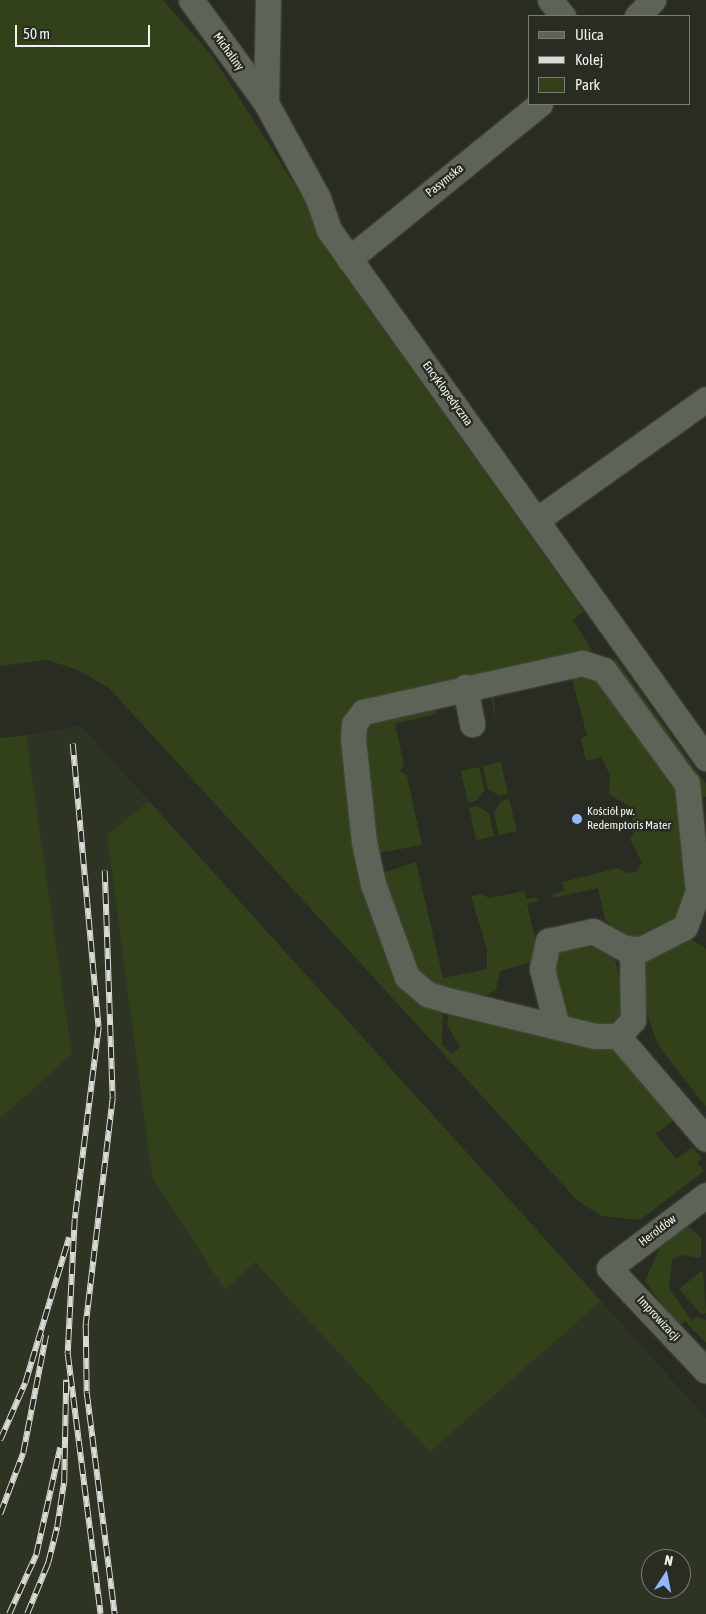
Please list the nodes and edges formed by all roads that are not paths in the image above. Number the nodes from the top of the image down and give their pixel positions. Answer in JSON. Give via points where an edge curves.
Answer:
{"nodes":[{"id":1,"x":190,"y":0,"type":"edge"},
{"id":2,"x":268,"y":0,"type":"edge"},
{"id":3,"x":550,"y":0,"type":"edge"},
{"id":4,"x":653,"y":0,"type":"edge"},
{"id":5,"x":562,"y":15,"type":"edge"},
{"id":6,"x":637,"y":15,"type":"edge"},
{"id":7,"x":266,"y":103,"type":"junction"},
{"id":8,"x":539,"y":105,"type":"edge"},
{"id":9,"x":349,"y":259,"type":"junction"},
{"id":10,"x":706,"y":399,"type":"edge"},
{"id":11,"x":538,"y":519,"type":"junction"},
{"id":12,"x":622,"y":641,"type":"junction"},
{"id":13,"x":597,"y":665,"type":"junction"},
{"id":14,"x":465,"y":687,"type":"junction"},
{"id":15,"x":472,"y":724,"type":"dead end"},
{"id":16,"x":706,"y":758,"type":"edge"},
{"id":17,"x":638,"y":949,"type":"junction"},
{"id":18,"x":557,"y":1027,"type":"junction"},
{"id":19,"x":626,"y":1028,"type":"junction"},
{"id":20,"x":643,"y":1049,"type":"junction"},
{"id":21,"x":706,"y":1118,"type":"edge"},
{"id":22,"x":706,"y":1139,"type":"edge"},
{"id":23,"x":706,"y":1194,"type":"edge"},
{"id":24,"x":609,"y":1268,"type":"joint"},
{"id":25,"x":706,"y":1371,"type":"edge"}],
"edges":[{"from":1,"to":7,"type":"street","name":"Michaliny"},
{"from":2,"to":7,"type":"street","name":"Encyklopedyczna"},
{"from":3,"to":5,"type":"street"},
{"from":4,"to":6,"type":"street"},
{"from":7,"to":9,"type":"street","name":"Encyklopedyczna","via":[[318,198],[329,230]]},
{"from":8,"to":9,"type":"street","name":"Pasymska"},
{"from":9,"to":11,"type":"street","name":"Encyklopedyczna"},
{"from":10,"to":11,"type":"street"},
{"from":11,"to":12,"type":"street","name":"Encyklopedyczna"},
{"from":12,"to":13,"type":"street"},
{"from":12,"to":16,"type":"street","name":"Encyklopedyczna"},
{"from":13,"to":14,"type":"street","via":[[582,663]]},
{"from":13,"to":17,"type":"street","via":[[682,776],[691,800],[698,892],[693,913],[679,932]]},
{"from":14,"to":15,"type":"street"},
{"from":14,"to":18,"type":"street","via":[[377,705],[363,712],[354,724],[364,842],[373,884],[402,970],[420,989]]},
{"from":17,"to":18,"type":"street","via":[[624,948],[593,931],[548,941],[541,962]]},
{"from":17,"to":19,"type":"street","via":[[630,963]]},
{"from":18,"to":19,"type":"street","via":[[595,1036]]},
{"from":19,"to":20,"type":"street"},
{"from":20,"to":21,"type":"street"},
{"from":20,"to":22,"type":"street"},
{"from":23,"to":24,"type":"street","name":"Heroldów"},
{"from":24,"to":25,"type":"street","name":"Improwizacji"}]}
